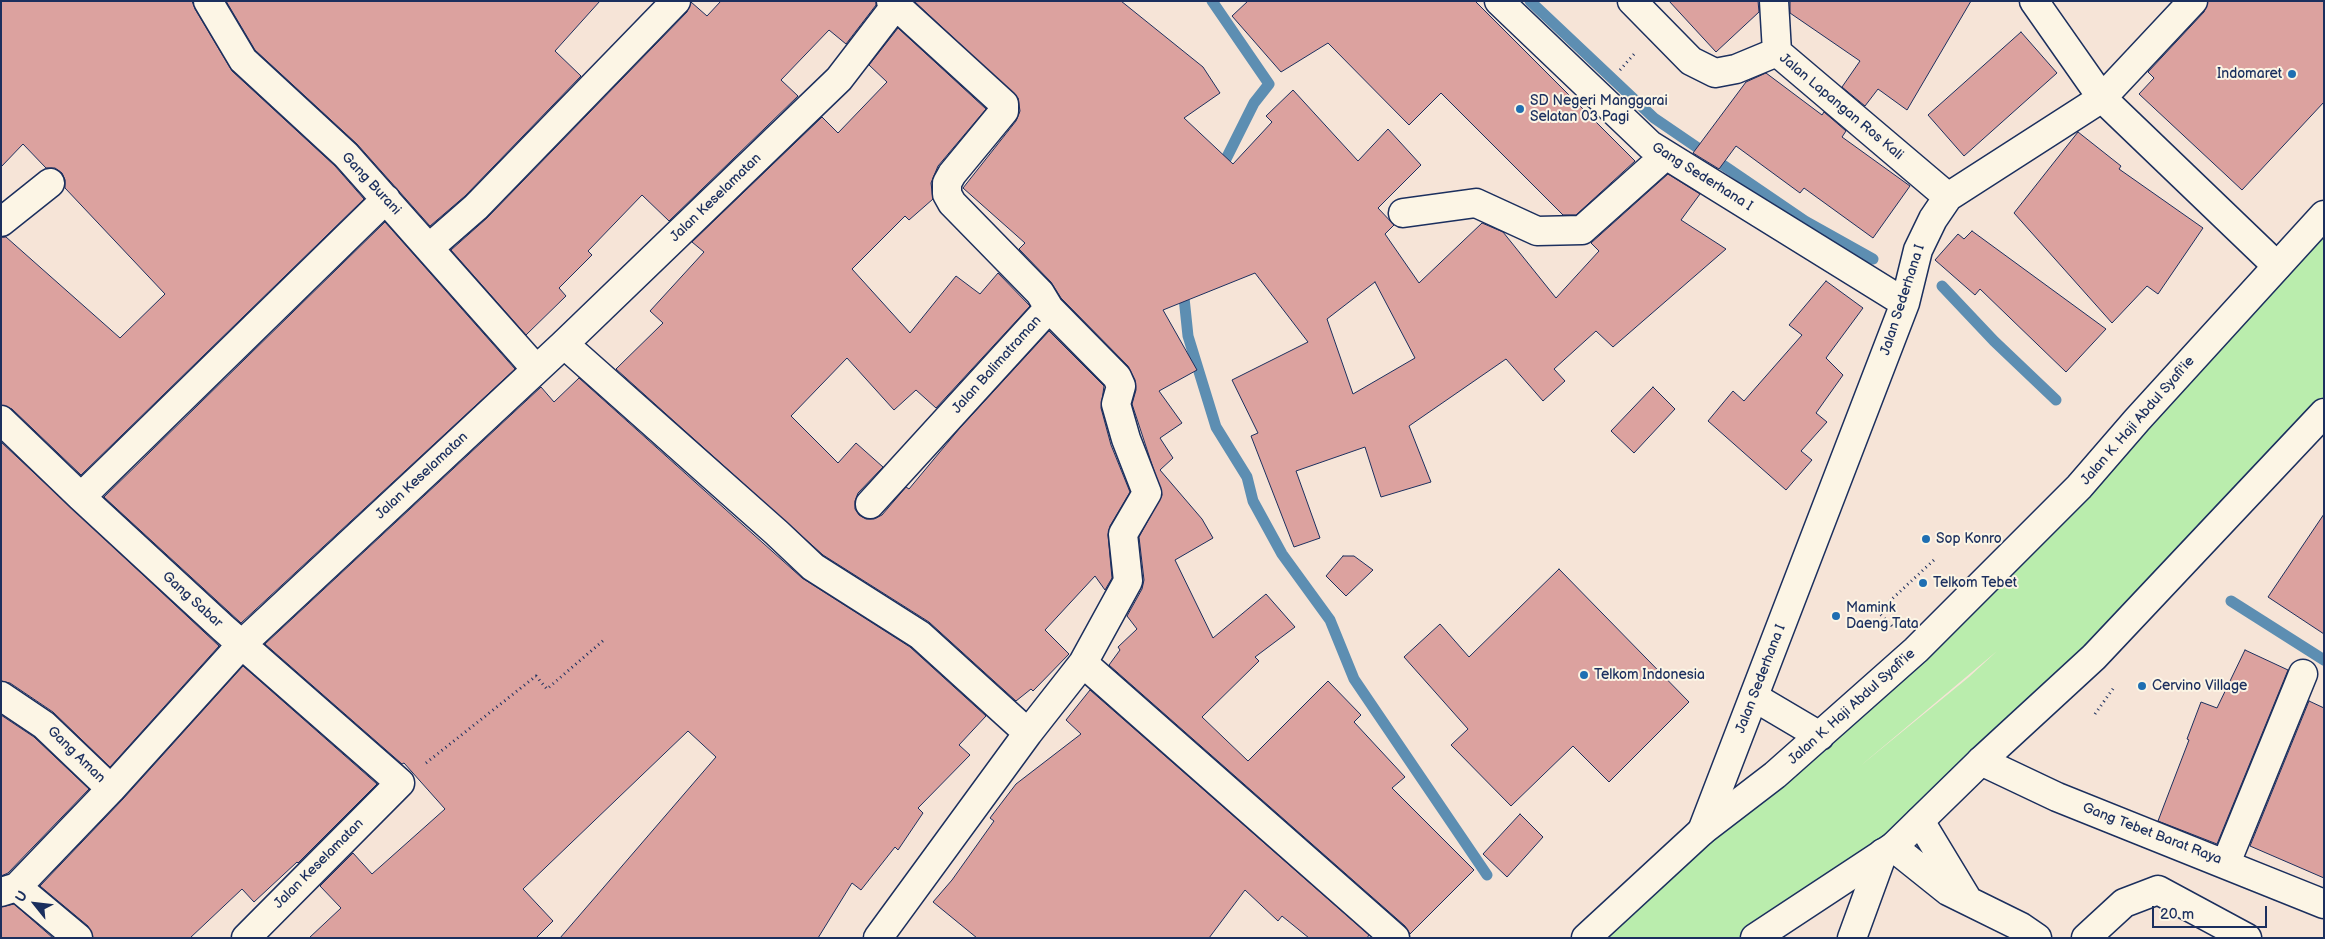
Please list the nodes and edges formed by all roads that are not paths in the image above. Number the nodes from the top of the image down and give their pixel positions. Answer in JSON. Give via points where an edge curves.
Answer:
{"nodes":[{"id":1,"x":208,"y":1,"type":"edge"},
{"id":2,"x":676,"y":1,"type":"edge"},
{"id":3,"x":1500,"y":1,"type":"edge"},
{"id":4,"x":1632,"y":1,"type":"edge"},
{"id":5,"x":1774,"y":1,"type":"edge"},
{"id":6,"x":2034,"y":1,"type":"edge"},
{"id":7,"x":2193,"y":1,"type":"edge"},
{"id":8,"x":895,"y":3,"type":"edge"},
{"id":9,"x":1777,"y":52,"type":"junction"},
{"id":10,"x":2102,"y":98,"type":"junction"},
{"id":11,"x":1666,"y":155,"type":"junction"},
{"id":12,"x":50,"y":183,"type":"dead end"},
{"id":13,"x":1948,"y":197,"type":"junction"},
{"id":14,"x":386,"y":199,"type":"junction"},
{"id":15,"x":1403,"y":213,"type":"dead end"},
{"id":16,"x":2324,"y":215,"type":"edge"},
{"id":17,"x":1,"y":222,"type":"edge"},
{"id":18,"x":429,"y":248,"type":"junction"},
{"id":19,"x":2277,"y":266,"type":"junction"},
{"id":20,"x":1908,"y":294,"type":"junction"},
{"id":21,"x":1049,"y":308,"type":"junction"},
{"id":22,"x":564,"y":344,"type":"junction"},
{"id":23,"x":536,"y":369,"type":"junction"},
{"id":24,"x":2324,"y":413,"type":"edge"},
{"id":25,"x":1,"y":420,"type":"edge"},
{"id":26,"x":81,"y":497,"type":"junction"},
{"id":27,"x":870,"y":504,"type":"dead end"},
{"id":28,"x":242,"y":644,"type":"junction"},
{"id":29,"x":1083,"y":663,"type":"junction"},
{"id":30,"x":2302,"y":674,"type":"dead end"},
{"id":31,"x":1,"y":696,"type":"edge"},
{"id":32,"x":1754,"y":697,"type":"junction"},
{"id":33,"x":1028,"y":733,"type":"junction"},
{"id":34,"x":1820,"y":736,"type":"junction"},
{"id":35,"x":1981,"y":761,"type":"junction"},
{"id":36,"x":112,"y":789,"type":"junction"},
{"id":37,"x":1920,"y":821,"type":"junction"},
{"id":38,"x":1702,"y":831,"type":"junction"},
{"id":39,"x":1888,"y":850,"type":"junction"},
{"id":40,"x":2226,"y":863,"type":"junction"},
{"id":41,"x":9,"y":890,"type":"edge"},
{"id":42,"x":1968,"y":901,"type":"junction"},
{"id":43,"x":2324,"y":904,"type":"edge"},
{"id":44,"x":1590,"y":934,"type":"edge"},
{"id":45,"x":249,"y":937,"type":"edge"},
{"id":46,"x":78,"y":938,"type":"edge"},
{"id":47,"x":878,"y":938,"type":"edge"},
{"id":48,"x":1395,"y":938,"type":"edge"},
{"id":49,"x":1755,"y":938,"type":"edge"},
{"id":50,"x":1852,"y":938,"type":"edge"},
{"id":51,"x":2037,"y":938,"type":"edge"},
{"id":52,"x":2086,"y":938,"type":"edge"},
{"id":53,"x":2247,"y":938,"type":"edge"}],
"edges":[{"from":1,"to":14,"type":"street","name":"Gang Burani","via":[[243,60],[346,155]]},
{"from":2,"to":18,"type":"street","via":[[476,207]]},
{"from":3,"to":11,"type":"street","name":"Gang Sederhana I","via":[[1650,145]]},
{"from":4,"to":9,"type":"street","name":"Jalan Lapangan Ros Kali","via":[[1691,61],[1715,73],[1736,69]]},
{"from":5,"to":9,"type":"street"},
{"from":6,"to":10,"type":"street"},
{"from":7,"to":10,"type":"street","name":"Jalan Sederhana I"},
{"from":8,"to":21,"type":"street","name":"Jalan Balimatraman","via":[[1004,104],[1004,111],[952,174],[947,183],[948,194],[952,203],[1040,293]]},
{"from":8,"to":22,"type":"street","name":"Jalan Keselamatan","via":[[839,79]]},
{"from":9,"to":13,"type":"street","name":"Jalan Lapangan Ros Kali"},
{"from":10,"to":13,"type":"street","name":"Jalan Sederhana I"},
{"from":10,"to":19,"type":"street"},
{"from":11,"to":15,"type":"street","via":[[1582,230],[1537,231],[1476,203]]},
{"from":11,"to":20,"type":"street","name":"Gang Sederhana I"},
{"from":12,"to":17,"type":"street"},
{"from":13,"to":20,"type":"street","name":"Jalan Sederhana I","via":[[1918,250]]},
{"from":14,"to":18,"type":"street","name":"Gang Burani"},
{"from":14,"to":26,"type":"street"},
{"from":16,"to":19,"type":"street","name":"Jalan K. Haji Abdul Syafi'ie"},
{"from":18,"to":23,"type":"street","name":"Gang Burani"},
{"from":19,"to":34,"type":"street","name":"Jalan K. Haji Abdul Syafi'ie","via":[[2079,487],[1916,650]]},
{"from":20,"to":32,"type":"street","name":"Jalan Sederhana I"},
{"from":21,"to":27,"type":"street","name":"Jalan Balimatraman"},
{"from":21,"to":29,"type":"street","via":[[1118,377],[1120,391],[1116,404],[1147,493],[1123,534],[1128,581]]},
{"from":22,"to":23,"type":"street","name":"Jalan Keselamatan"},
{"from":22,"to":33,"type":"street","via":[[813,567],[920,635]]},
{"from":23,"to":28,"type":"street","name":"Jalan Keselamatan"},
{"from":24,"to":35,"type":"street","via":[[2094,657]]},
{"from":25,"to":26,"type":"street","name":"Gang Sabar"},
{"from":26,"to":28,"type":"street","name":"Gang Sabar"},
{"from":28,"to":36,"type":"street"},
{"from":28,"to":45,"type":"street","name":"Jalan Keselamatan","via":[[400,783]]},
{"from":29,"to":33,"type":"street"},
{"from":29,"to":48,"type":"street"},
{"from":30,"to":40,"type":"street"},
{"from":31,"to":36,"type":"street","name":"Gang Aman","via":[[44,725]]},
{"from":32,"to":34,"type":"street"},
{"from":32,"to":38,"type":"street","name":"Jalan Sederhana I"},
{"from":33,"to":47,"type":"street"},
{"from":34,"to":38,"type":"street","name":"Jalan K. Haji Abdul Syafi'ie"},
{"from":35,"to":37,"type":"street"},
{"from":35,"to":40,"type":"street","name":"Gang Tebet Barat Raya","via":[[2056,797]]},
{"from":36,"to":41,"type":"street","name":"Gang Aman"},
{"from":37,"to":39,"type":"street"},
{"from":37,"to":42,"type":"street"},
{"from":38,"to":44,"type":"street","name":"Jalan K. Haji Abdul Syafi'ie"},
{"from":39,"to":42,"type":"street"},
{"from":39,"to":49,"type":"street"},
{"from":39,"to":50,"type":"street"},
{"from":40,"to":43,"type":"street","name":"Gang Tebet Barat Raya"},
{"from":41,"to":46,"type":"street"},
{"from":42,"to":51,"type":"street"},
{"from":52,"to":53,"type":"street","via":[[2124,903],[2158,890]]}]}
